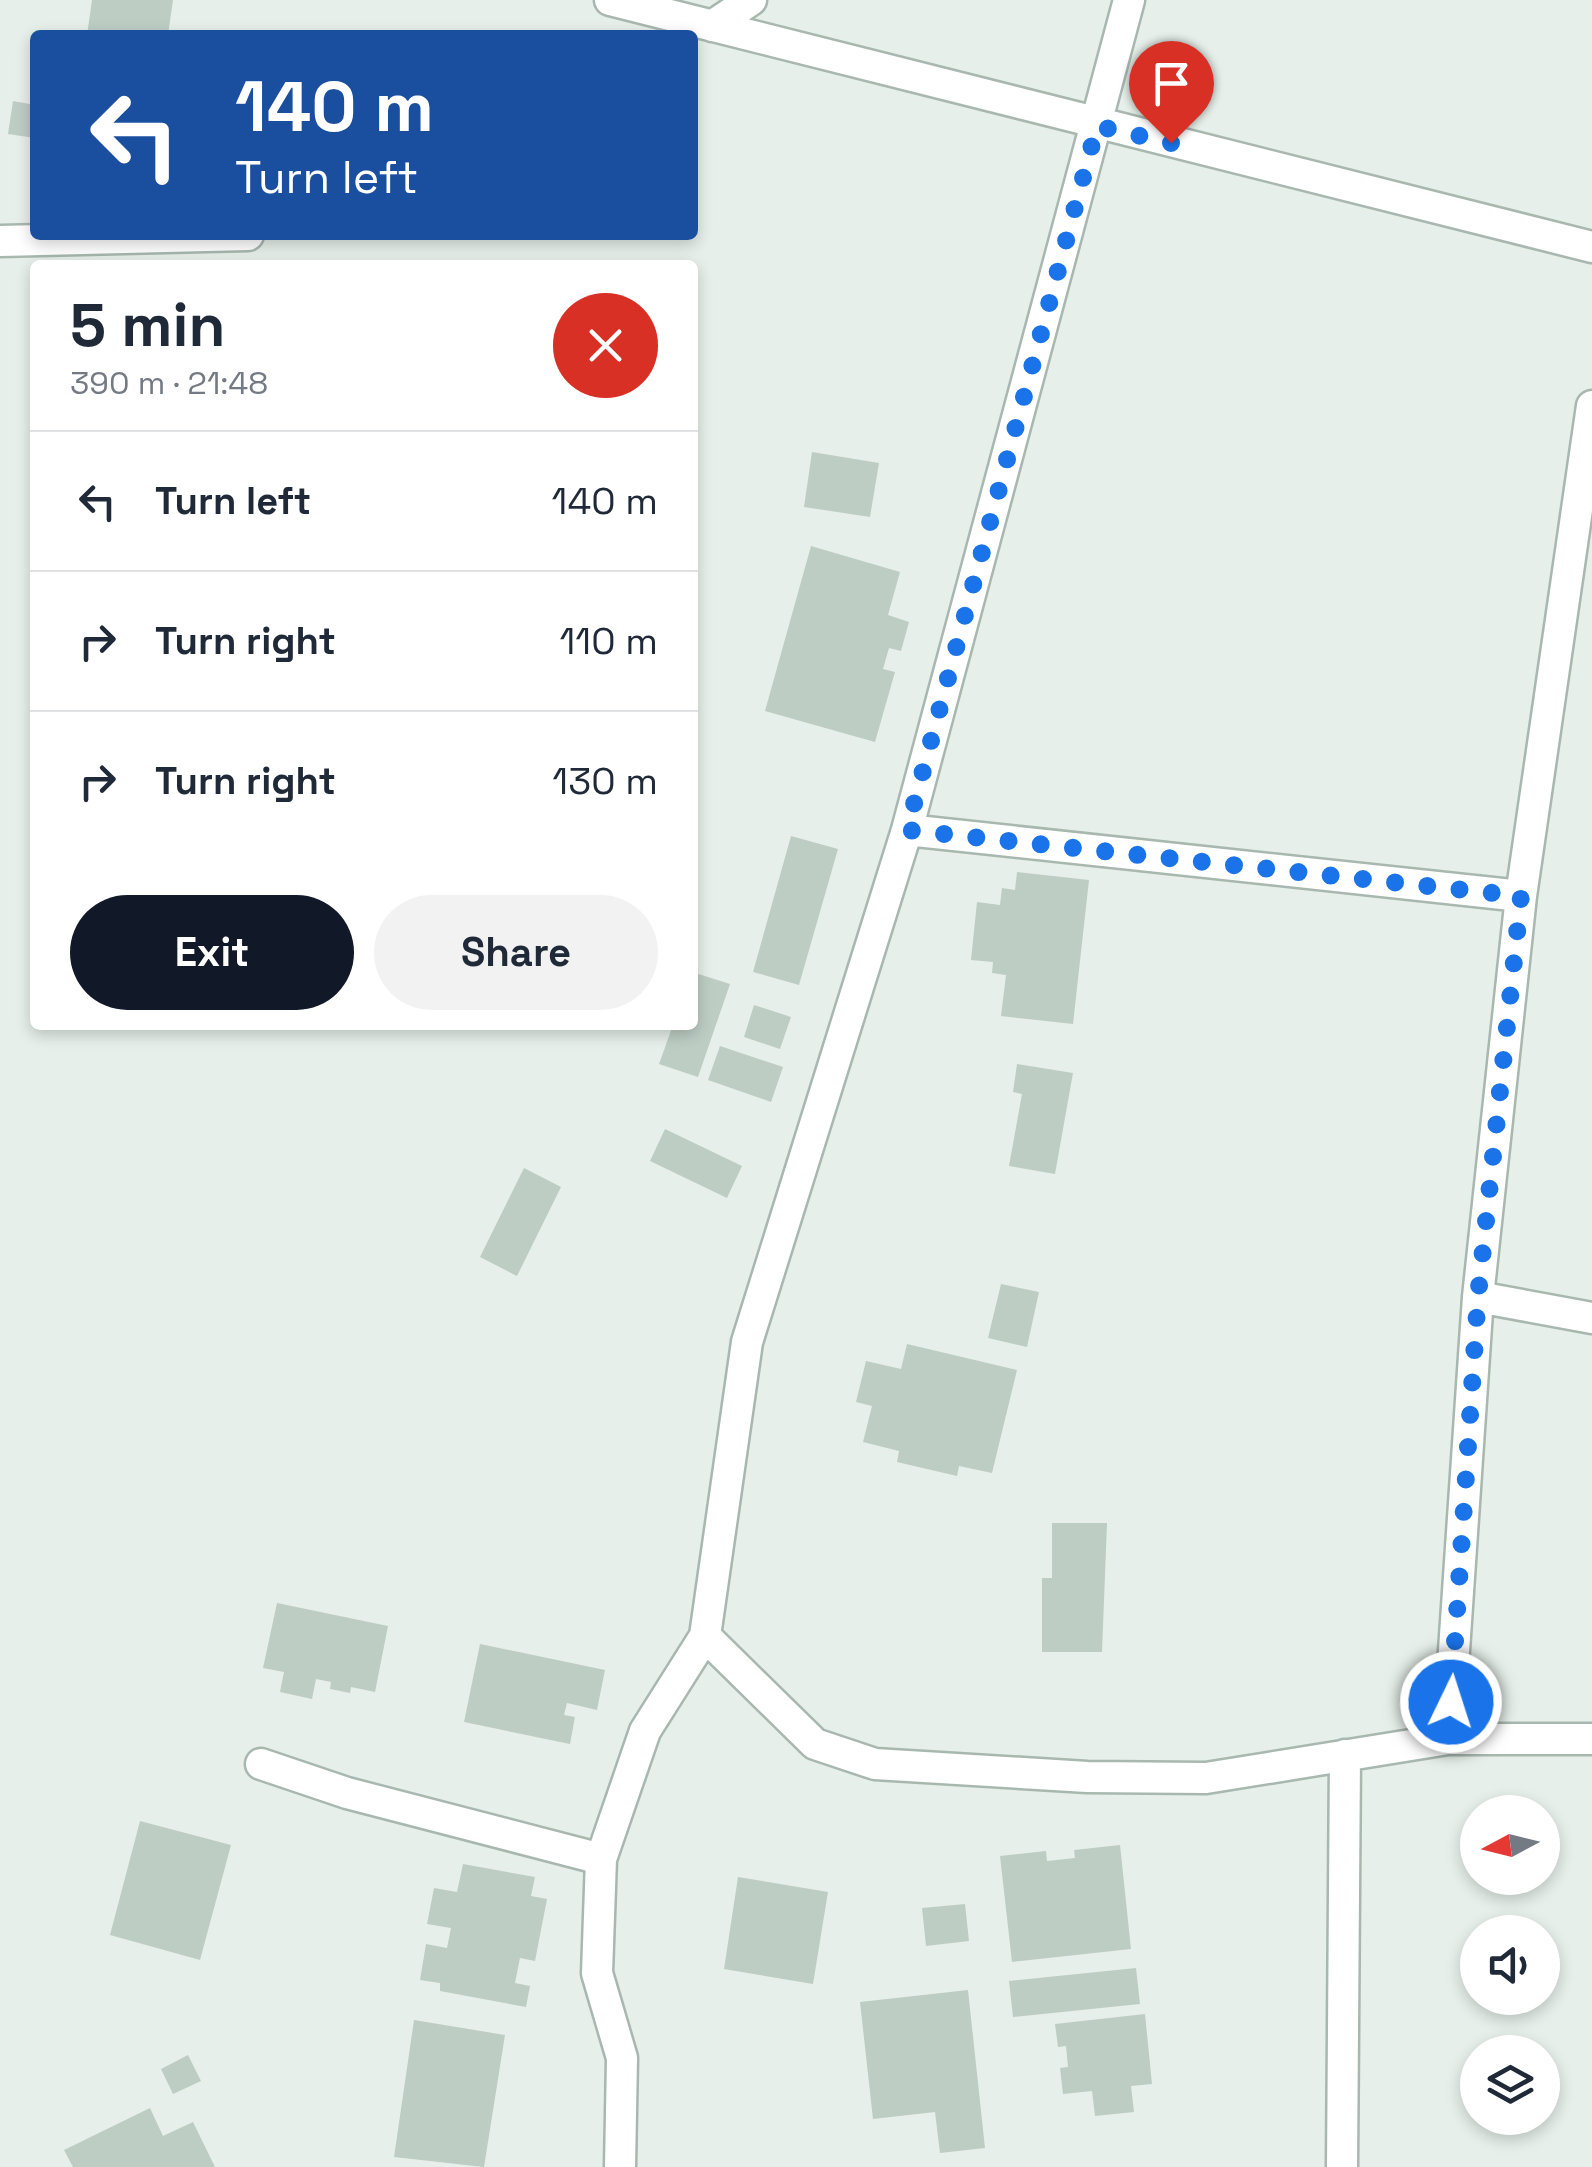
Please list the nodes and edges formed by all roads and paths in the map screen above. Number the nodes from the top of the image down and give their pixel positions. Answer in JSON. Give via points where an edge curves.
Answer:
{"nodes":[{"id":1,"x":610,"y":0,"type":"edge"},
{"id":2,"x":751,"y":0,"type":"edge"},
{"id":3,"x":1129,"y":0,"type":"edge"},
{"id":4,"x":712,"y":26,"type":"junction"},
{"id":5,"x":1097,"y":126,"type":"junction"},
{"id":6,"x":41,"y":240,"type":"edge"},
{"id":7,"x":0,"y":241,"type":"edge"},
{"id":8,"x":1592,"y":248,"type":"edge"},
{"id":9,"x":1592,"y":406,"type":"edge"},
{"id":10,"x":907,"y":830,"type":"junction"},
{"id":11,"x":1521,"y":896,"type":"junction"},
{"id":12,"x":1478,"y":1296,"type":"junction"},
{"id":13,"x":1592,"y":1318,"type":"edge"},
{"id":14,"x":706,"y":1636,"type":"junction"},
{"id":15,"x":1448,"y":1739,"type":"junction"},
{"id":16,"x":1592,"y":1739,"type":"edge"},
{"id":17,"x":1345,"y":1755,"type":"junction"},
{"id":18,"x":261,"y":1764,"type":"dead end"},
{"id":19,"x":601,"y":1860,"type":"junction"},
{"id":20,"x":620,"y":2167,"type":"edge"},
{"id":21,"x":1342,"y":2167,"type":"edge"}],
"edges":[{"from":1,"to":4,"type":"street"},
{"from":2,"to":4,"type":"street"},
{"from":3,"to":5,"type":"street"},
{"from":4,"to":5,"type":"street"},
{"from":5,"to":8,"type":"street"},
{"from":5,"to":10,"type":"street"},
{"from":6,"to":7,"type":"street"},
{"from":9,"to":11,"type":"street"},
{"from":10,"to":11,"type":"street"},
{"from":10,"to":14,"type":"street","via":[[746,1342]]},
{"from":11,"to":12,"type":"street"},
{"from":12,"to":13,"type":"street"},
{"from":12,"to":15,"type":"street"},
{"from":14,"to":17,"type":"street","via":[[815,1744],[875,1764],[1206,1778]]},
{"from":14,"to":19,"type":"street","via":[[646,1731]]},
{"from":15,"to":16,"type":"street"},
{"from":15,"to":17,"type":"street"},
{"from":17,"to":21,"type":"street"},
{"from":18,"to":19,"type":"street","via":[[347,1794]]},
{"from":19,"to":20,"type":"street","via":[[596,1973],[622,2058]]}]}
